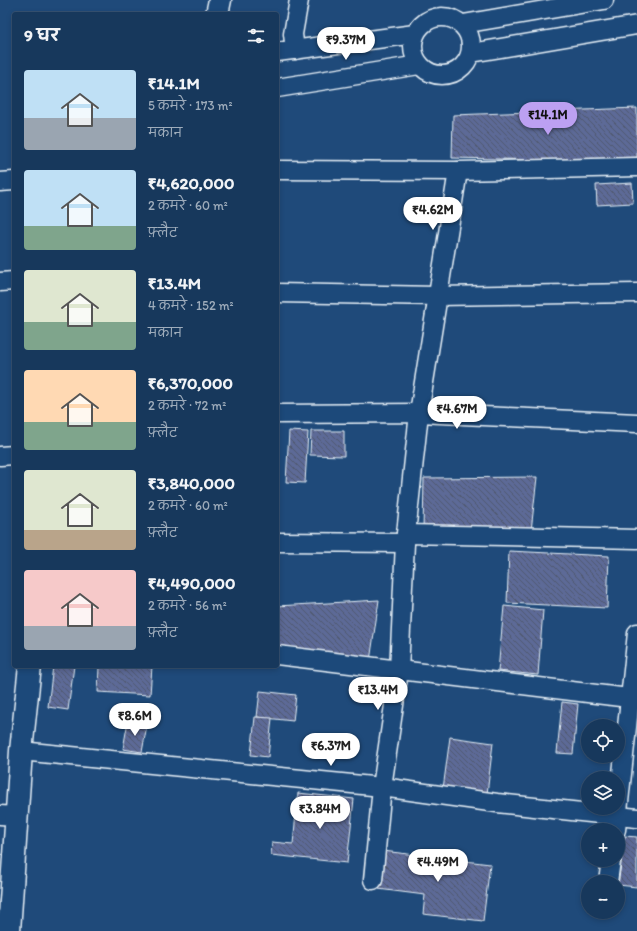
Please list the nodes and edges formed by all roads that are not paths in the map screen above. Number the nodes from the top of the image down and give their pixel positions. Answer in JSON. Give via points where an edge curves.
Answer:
{"nodes":[{"id":1,"x":220,"y":0,"type":"edge"},
{"id":2,"x":299,"y":0,"type":"edge"},
{"id":3,"x":604,"y":0,"type":"edge"},
{"id":4,"x":218,"y":12,"type":"edge"},
{"id":5,"x":463,"y":24,"type":"junction"},
{"id":6,"x":637,"y":25,"type":"edge"},
{"id":7,"x":415,"y":34,"type":"junction"},
{"id":8,"x":295,"y":50,"type":"junction"},
{"id":9,"x":279,"y":52,"type":"edge"},
{"id":10,"x":471,"y":53,"type":"junction"},
{"id":11,"x":419,"y":65,"type":"junction"},
{"id":12,"x":279,"y":88,"type":"edge"},
{"id":13,"x":637,"y":167,"type":"edge"},
{"id":14,"x":279,"y":170,"type":"edge"},
{"id":15,"x":458,"y":171,"type":"junction"},
{"id":16,"x":12,"y":181,"type":"edge"},
{"id":17,"x":0,"y":182,"type":"edge"},
{"id":18,"x":12,"y":281,"type":"edge"},
{"id":19,"x":0,"y":282,"type":"edge"},
{"id":20,"x":279,"y":293,"type":"edge"},
{"id":21,"x":637,"y":293,"type":"edge"},
{"id":22,"x":438,"y":296,"type":"junction"},
{"id":23,"x":419,"y":413,"type":"junction"},
{"id":24,"x":279,"y":414,"type":"edge"},
{"id":25,"x":637,"y":424,"type":"edge"},
{"id":26,"x":12,"y":455,"type":"edge"},
{"id":27,"x":0,"y":456,"type":"edge"},
{"id":28,"x":406,"y":538,"type":"junction"},
{"id":29,"x":637,"y":539,"type":"edge"},
{"id":30,"x":279,"y":542,"type":"edge"},
{"id":31,"x":637,"y":633,"type":"edge"},
{"id":32,"x":279,"y":656,"type":"edge"},
{"id":33,"x":30,"y":668,"type":"edge"},
{"id":34,"x":399,"y":671,"type":"junction"},
{"id":35,"x":634,"y":698,"type":"edge"},
{"id":36,"x":21,"y":751,"type":"junction"},
{"id":37,"x":382,"y":787,"type":"junction"},
{"id":38,"x":8,"y":816,"type":"edge"},
{"id":39,"x":637,"y":818,"type":"edge"},
{"id":40,"x":617,"y":823,"type":"edge"},
{"id":41,"x":373,"y":880,"type":"dead end"},
{"id":42,"x":9,"y":931,"type":"edge"}],
"edges":[{"from":1,"to":4,"type":"street"},
{"from":2,"to":8,"type":"street","via":[[293,34]]},
{"from":3,"to":5,"type":"street"},
{"from":5,"to":7,"type":"street","via":[[449,17],[433,17],[425,21]]},
{"from":5,"to":10,"type":"street","via":[[471,38]]},
{"from":6,"to":10,"type":"street"},
{"from":7,"to":8,"type":"street"},
{"from":7,"to":11,"type":"street","via":[[413,50]]},
{"from":8,"to":9,"type":"street"},
{"from":10,"to":11,"type":"street","via":[[463,67],[449,75],[432,74]]},
{"from":11,"to":12,"type":"street"},
{"from":13,"to":15,"type":"street"},
{"from":14,"to":15,"type":"street"},
{"from":15,"to":22,"type":"street"},
{"from":16,"to":17,"type":"street"},
{"from":18,"to":19,"type":"street"},
{"from":20,"to":22,"type":"street"},
{"from":21,"to":22,"type":"street"},
{"from":22,"to":23,"type":"street"},
{"from":23,"to":24,"type":"street"},
{"from":23,"to":25,"type":"street"},
{"from":23,"to":28,"type":"street"},
{"from":26,"to":27,"type":"street"},
{"from":28,"to":29,"type":"street"},
{"from":28,"to":30,"type":"street"},
{"from":28,"to":34,"type":"street"},
{"from":31,"to":35,"type":"street"},
{"from":32,"to":34,"type":"street"},
{"from":33,"to":36,"type":"street"},
{"from":34,"to":35,"type":"street"},
{"from":34,"to":37,"type":"street"},
{"from":35,"to":40,"type":"street"},
{"from":36,"to":37,"type":"street"},
{"from":36,"to":38,"type":"street"},
{"from":37,"to":40,"type":"street"},
{"from":37,"to":41,"type":"street"},
{"from":38,"to":42,"type":"street"},
{"from":39,"to":40,"type":"street"}]}
